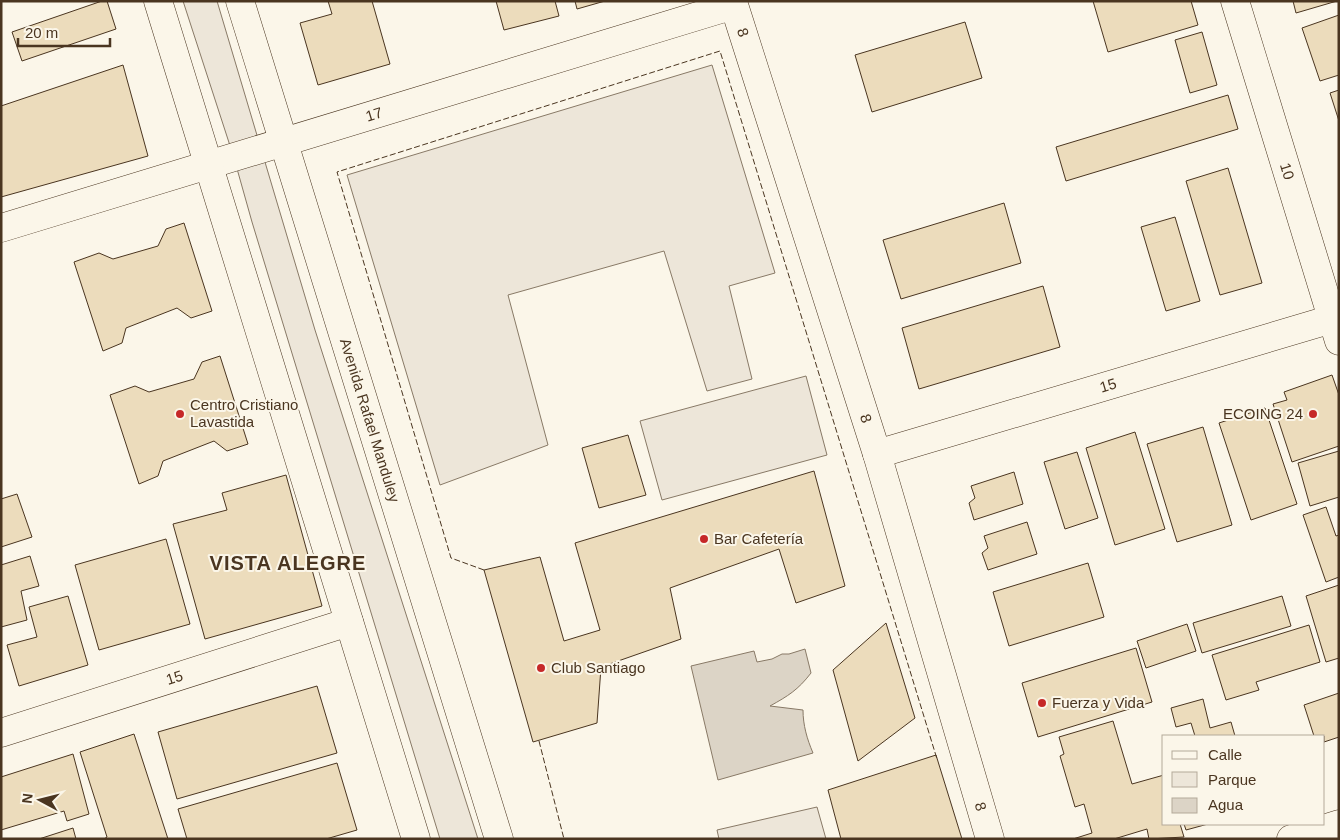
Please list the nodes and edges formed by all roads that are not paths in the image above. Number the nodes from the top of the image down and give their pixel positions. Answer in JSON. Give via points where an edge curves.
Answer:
{"nodes":[{"id":1,"x":158,"y":1,"type":"edge"},
{"id":2,"x":240,"y":1,"type":"edge"},
{"id":3,"x":1235,"y":1,"type":"edge"},
{"id":4,"x":738,"y":3,"type":"edge"},
{"id":5,"x":283,"y":142,"type":"junction"},
{"id":6,"x":208,"y":165,"type":"junction"},
{"id":7,"x":1,"y":228,"type":"edge"},
{"id":8,"x":1336,"y":326,"type":"edge"},
{"id":9,"x":877,"y":454,"type":"junction"},
{"id":10,"x":349,"y":622,"type":"junction"},
{"id":11,"x":1,"y":733,"type":"edge"},
{"id":12,"x":1339,"y":824,"type":"edge"},
{"id":13,"x":416,"y":839,"type":"edge"},
{"id":14,"x":499,"y":839,"type":"edge"},
{"id":15,"x":990,"y":839,"type":"edge"},
{"id":16,"x":1291,"y":839,"type":"edge"}],
"edges":[{"from":1,"to":6,"type":"street"},
{"from":2,"to":5,"type":"street","name":"Avenida Rafael Manduley"},
{"from":3,"to":8,"type":"street","name":"10"},
{"from":4,"to":5,"type":"street","name":"17"},
{"from":4,"to":9,"type":"street","name":"8"},
{"from":5,"to":6,"type":"street","name":"17"},
{"from":5,"to":14,"type":"street","name":"Avenida Rafael Manduley"},
{"from":6,"to":7,"type":"street","name":"17"},
{"from":6,"to":10,"type":"street"},
{"from":8,"to":9,"type":"street","name":"15"},
{"from":9,"to":15,"type":"street","name":"8"},
{"from":10,"to":11,"type":"street","name":"15"},
{"from":10,"to":13,"type":"street"},
{"from":12,"to":16,"type":"street"}]}
